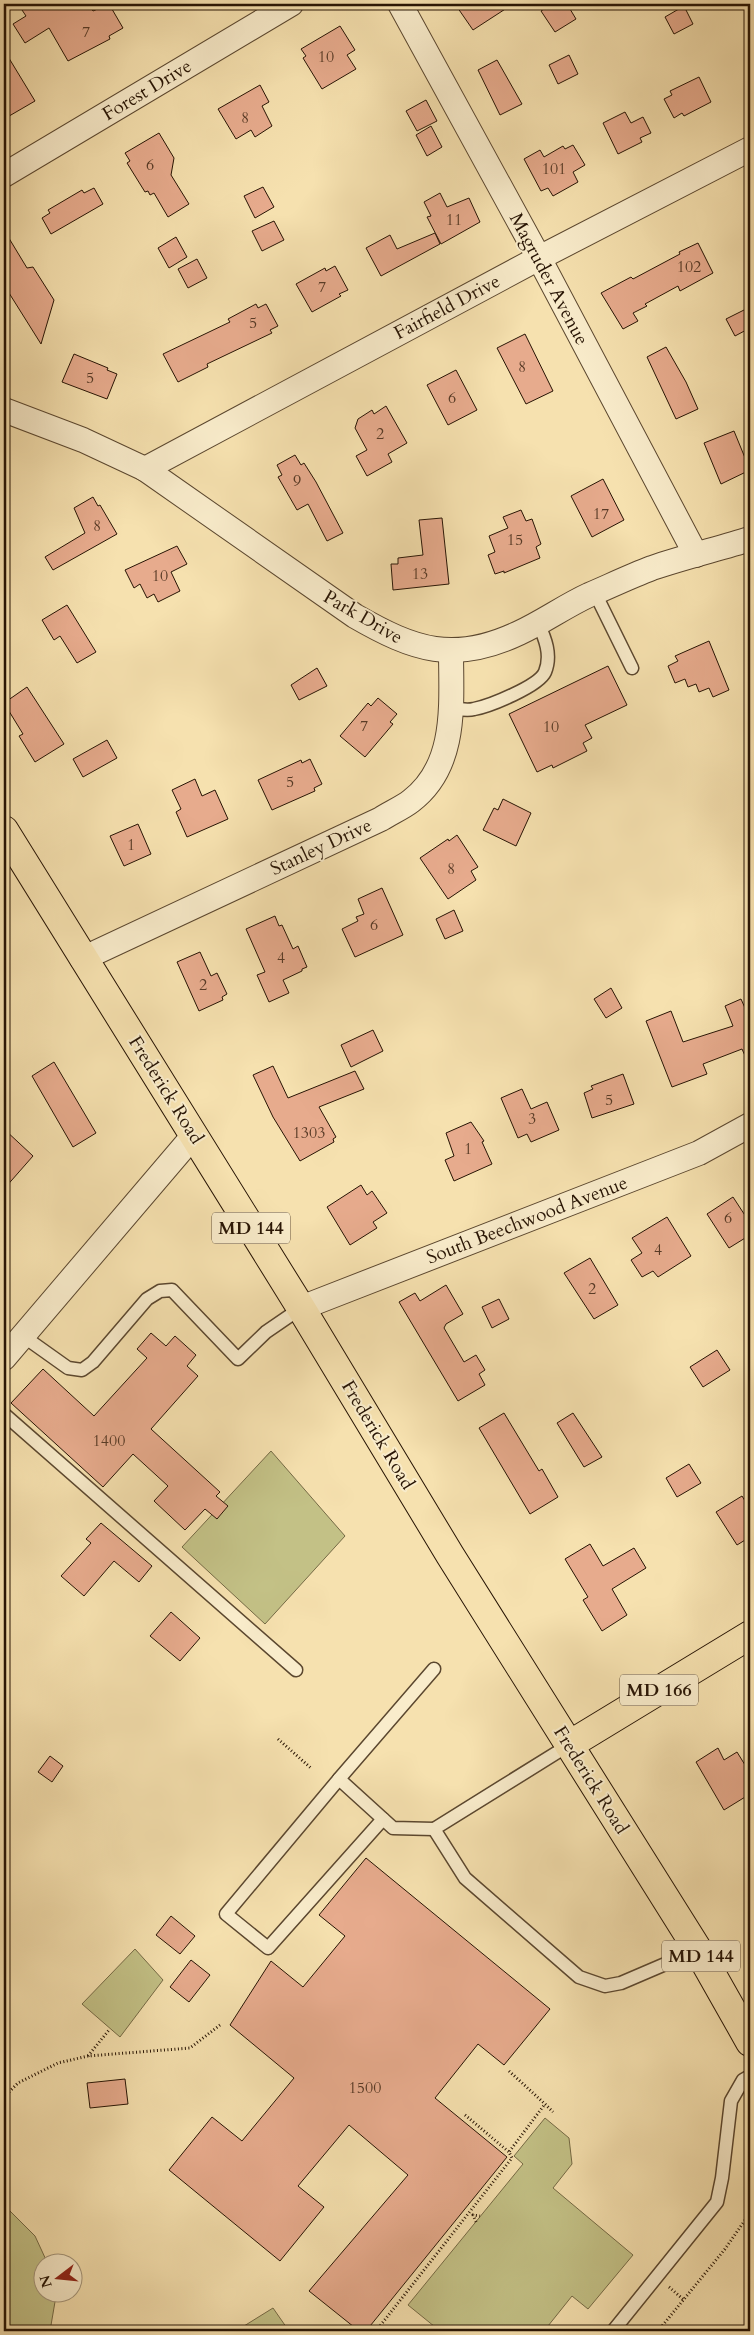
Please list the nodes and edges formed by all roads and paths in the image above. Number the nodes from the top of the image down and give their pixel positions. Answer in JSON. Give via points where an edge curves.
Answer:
{"nodes":[{"id":1,"x":291,"y":4,"type":"edge"},
{"id":2,"x":400,"y":4,"type":"edge"},
{"id":3,"x":750,"y":148,"type":"edge"},
{"id":4,"x":4,"y":176,"type":"edge"},
{"id":5,"x":539,"y":258,"type":"junction"},
{"id":6,"x":4,"y":410,"type":"edge"},
{"id":7,"x":145,"y":469,"type":"junction"},
{"id":8,"x":750,"y":539,"type":"edge"},
{"id":9,"x":696,"y":555,"type":"junction"},
{"id":10,"x":595,"y":593,"type":"junction"},
{"id":11,"x":538,"y":623,"type":"junction"},
{"id":12,"x":450,"y":650,"type":"junction"},
{"id":13,"x":632,"y":668,"type":"dead end"},
{"id":14,"x":451,"y":708,"type":"junction"},
{"id":15,"x":4,"y":830,"type":"edge"},
{"id":16,"x":82,"y":958,"type":"junction"},
{"id":17,"x":748,"y":1133,"type":"edge"},
{"id":18,"x":194,"y":1135,"type":"junction"},
{"id":19,"x":301,"y":1308,"type":"junction"},
{"id":20,"x":23,"y":1336,"type":"junction"},
{"id":21,"x":4,"y":1358,"type":"edge"},
{"id":22,"x":4,"y":1414,"type":"edge"},
{"id":23,"x":750,"y":1635,"type":"edge"},
{"id":24,"x":434,"y":1669,"type":"dead end"},
{"id":25,"x":296,"y":1670,"type":"dead end"},
{"id":26,"x":278,"y":1739,"type":"dead end"},
{"id":27,"x":569,"y":1745,"type":"junction"},
{"id":28,"x":312,"y":1769,"type":"dead end"},
{"id":29,"x":339,"y":1779,"type":"junction"},
{"id":30,"x":383,"y":1819,"type":"junction"},
{"id":31,"x":434,"y":1829,"type":"junction"},
{"id":32,"x":698,"y":1950,"type":"junction"},
{"id":33,"x":220,"y":2025,"type":"dead end"},
{"id":34,"x":109,"y":2030,"type":"dead end"},
{"id":35,"x":750,"y":2042,"type":"edge"},
{"id":36,"x":88,"y":2056,"type":"junction"},
{"id":37,"x":509,"y":2072,"type":"dead end"},
{"id":38,"x":750,"y":2076,"type":"edge"},
{"id":39,"x":4,"y":2097,"type":"edge"},
{"id":40,"x":545,"y":2104,"type":"junction"},
{"id":41,"x":553,"y":2112,"type":"dead end"},
{"id":42,"x":465,"y":2115,"type":"dead end"},
{"id":43,"x":509,"y":2152,"type":"junction"},
{"id":44,"x":471,"y":2213,"type":"junction"},
{"id":45,"x":750,"y":2213,"type":"edge"},
{"id":46,"x":480,"y":2216,"type":"dead end"},
{"id":47,"x":476,"y":2222,"type":"dead end"},
{"id":48,"x":376,"y":2331,"type":"edge"},
{"id":49,"x":613,"y":2331,"type":"edge"},
{"id":50,"x":658,"y":2331,"type":"edge"}],
"edges":[{"from":1,"to":4,"type":"street","name":"Forest Drive"},
{"from":2,"to":5,"type":"street","name":"Magruder Avenue"},
{"from":3,"to":5,"type":"street","name":"Fairfield Drive"},
{"from":5,"to":7,"type":"street","name":"Fairfield Drive"},
{"from":5,"to":9,"type":"street","name":"Magruder Avenue"},
{"from":6,"to":7,"type":"street","name":"Park Drive","via":[[84,440]]},
{"from":7,"to":12,"type":"street","name":"Park Drive","via":[[355,616],[389,636],[420,648]]},
{"from":8,"to":9,"type":"street","name":"Park Drive"},
{"from":9,"to":10,"type":"street","name":"Park Drive","via":[[651,568]]},
{"from":10,"to":11,"type":"street","name":"Park Drive"},
{"from":10,"to":13,"type":"lane"},
{"from":11,"to":12,"type":"street","name":"Park Drive","via":[[486,648]]},
{"from":11,"to":14,"type":"lane","via":[[546,641],[548,659],[545,673],[533,683],[492,704],[472,710]]},
{"from":12,"to":14,"type":"street","name":"Stanley Drive"},
{"from":14,"to":16,"type":"street","name":"Stanley Drive","via":[[450,735],[442,762],[429,783],[411,801],[381,819]]},
{"from":15,"to":16,"type":"main road","name":"Frederick Road","number":"MD 144"},
{"from":16,"to":18,"type":"main road","name":"Frederick Road","number":"MD 144"},
{"from":17,"to":19,"type":"street","name":"South Beechwood Avenue"},
{"from":18,"to":19,"type":"main road","name":"Frederick Road","number":"MD 144"},
{"from":18,"to":20,"type":"street"},
{"from":19,"to":20,"type":"lane","via":[[266,1332],[238,1359],[172,1290],[160,1291],[147,1299],[94,1362],[82,1370],[68,1368]]},
{"from":19,"to":27,"type":"main road","name":"Frederick Road","number":"MD 144"},
{"from":20,"to":21,"type":"street"},
{"from":22,"to":25,"type":"lane"},
{"from":23,"to":27,"type":"main road","number":"MD 166"},
{"from":24,"to":29,"type":"lane"},
{"from":26,"to":28,"type":"path"},
{"from":27,"to":31,"type":"lane"},
{"from":27,"to":32,"type":"main road","name":"Frederick Road","number":"MD 144"},
{"from":29,"to":30,"type":"lane"},
{"from":29,"to":30,"type":"lane","via":[[226,1914],[268,1948]]},
{"from":30,"to":31,"type":"lane","via":[[393,1828]]},
{"from":31,"to":32,"type":"lane","via":[[466,1878],[579,1977],[605,1986],[621,1983]]},
{"from":32,"to":35,"type":"main road","name":"Frederick Road","number":"MD 144"},
{"from":33,"to":36,"type":"path","via":[[190,2048]]},
{"from":34,"to":36,"type":"path"},
{"from":36,"to":39,"type":"path","via":[[58,2063],[18,2083]]},
{"from":37,"to":40,"type":"path"},
{"from":38,"to":49,"type":"lane","via":[[743,2080],[732,2101],[717,2202]]},
{"from":40,"to":41,"type":"path"},
{"from":40,"to":43,"type":"path"},
{"from":42,"to":43,"type":"path"},
{"from":43,"to":44,"type":"path","via":[[512,2158]]},
{"from":44,"to":46,"type":"path"},
{"from":44,"to":47,"type":"path"},
{"from":44,"to":48,"type":"path"},
{"from":45,"to":50,"type":"path"}]}
